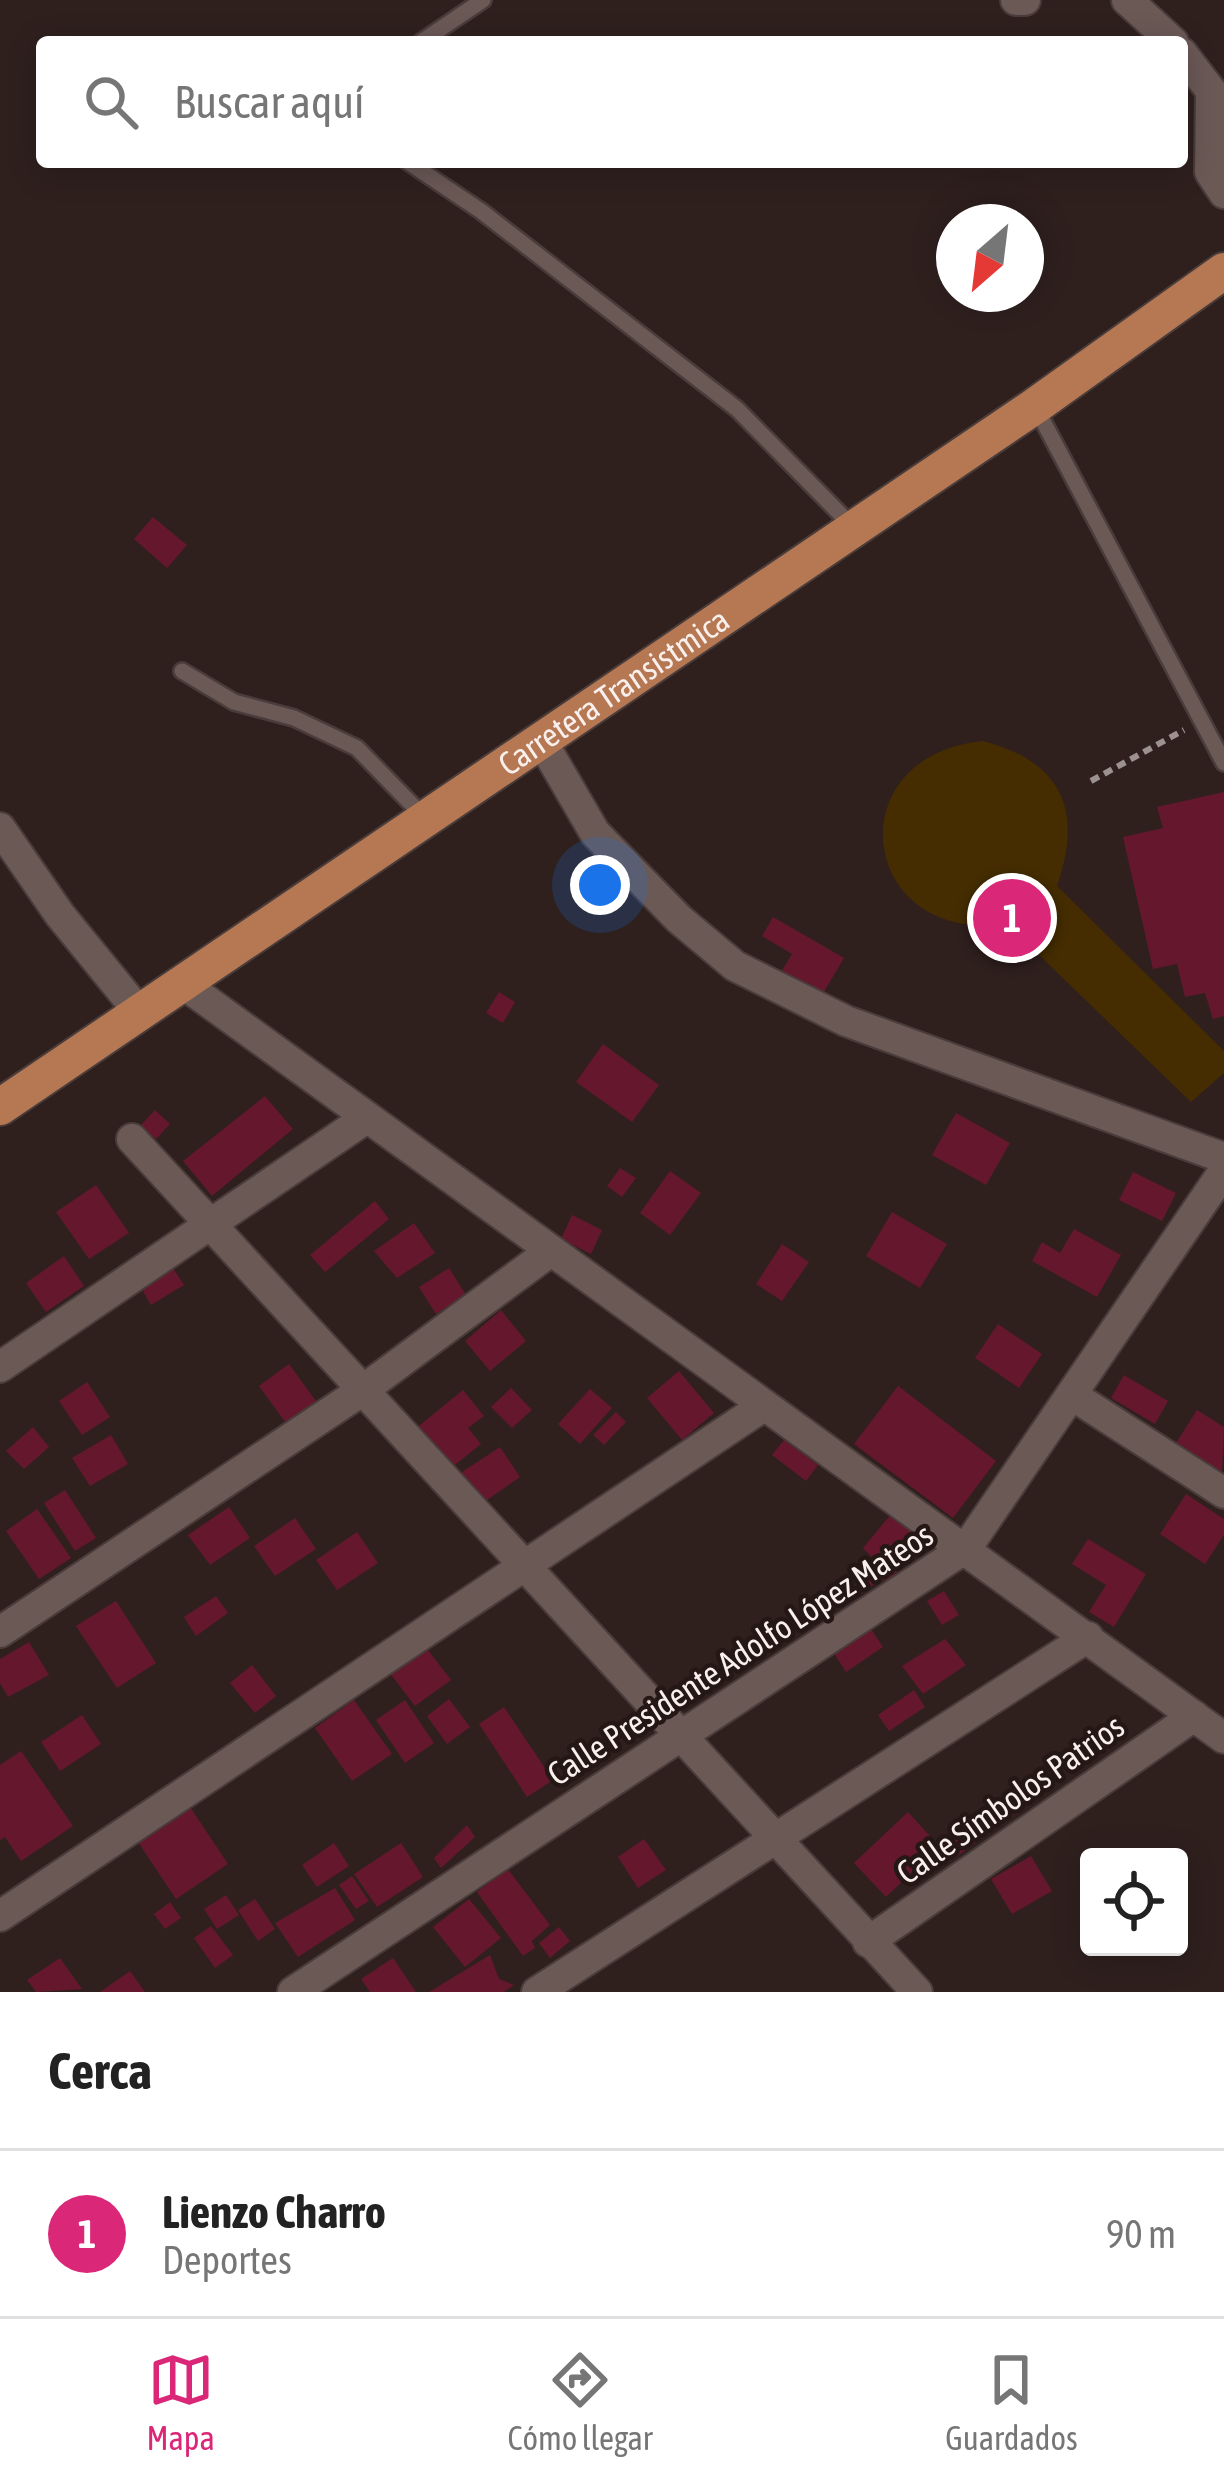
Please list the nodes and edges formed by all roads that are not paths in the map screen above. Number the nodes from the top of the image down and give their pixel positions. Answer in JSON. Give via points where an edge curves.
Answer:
{"nodes":[{"id":1,"x":483,"y":0,"type":"edge"},
{"id":2,"x":1016,"y":0,"type":"edge"},
{"id":3,"x":1025,"y":0,"type":"edge"},
{"id":4,"x":1127,"y":0,"type":"edge"},
{"id":5,"x":430,"y":36,"type":"edge"},
{"id":6,"x":1166,"y":36,"type":"edge"},
{"id":7,"x":1188,"y":61,"type":"edge"},
{"id":8,"x":417,"y":168,"type":"edge"},
{"id":9,"x":1224,"y":194,"type":"edge"},
{"id":10,"x":1224,"y":271,"type":"edge"},
{"id":11,"x":1035,"y":406,"type":"junction"},
{"id":12,"x":855,"y":529,"type":"junction"},
{"id":13,"x":182,"y":671,"type":"dead end"},
{"id":14,"x":541,"y":740,"type":"junction"},
{"id":15,"x":1224,"y":763,"type":"edge"},
{"id":16,"x":427,"y":819,"type":"junction"},
{"id":17,"x":0,"y":828,"type":"edge"},
{"id":18,"x":185,"y":985,"type":"junction"},
{"id":19,"x":140,"y":1013,"type":"junction"},
{"id":20,"x":0,"y":1107,"type":"edge"},
{"id":21,"x":364,"y":1119,"type":"junction"},
{"id":22,"x":132,"y":1139,"type":"dead end"},
{"id":23,"x":1224,"y":1158,"type":"edge"},
{"id":24,"x":1224,"y":1171,"type":"edge"},
{"id":25,"x":210,"y":1224,"type":"junction"},
{"id":26,"x":548,"y":1252,"type":"junction"},
{"id":27,"x":0,"y":1366,"type":"edge"},
{"id":28,"x":363,"y":1390,"type":"junction"},
{"id":29,"x":1072,"y":1395,"type":"junction"},
{"id":30,"x":762,"y":1407,"type":"junction"},
{"id":31,"x":1224,"y":1492,"type":"edge"},
{"id":32,"x":967,"y":1547,"type":"junction"},
{"id":33,"x":526,"y":1565,"type":"junction"},
{"id":34,"x":0,"y":1632,"type":"edge"},
{"id":35,"x":1088,"y":1637,"type":"junction"},
{"id":36,"x":1194,"y":1716,"type":"junction"},
{"id":37,"x":680,"y":1737,"type":"junction"},
{"id":38,"x":1224,"y":1738,"type":"edge"},
{"id":39,"x":774,"y":1839,"type":"junction"},
{"id":40,"x":0,"y":1916,"type":"edge"},
{"id":41,"x":868,"y":1942,"type":"junction"},
{"id":42,"x":293,"y":1992,"type":"edge"},
{"id":43,"x":537,"y":1992,"type":"edge"},
{"id":44,"x":916,"y":1992,"type":"edge"}],
"edges":[{"from":1,"to":5,"type":"lane"},
{"from":2,"to":3,"type":"street"},
{"from":4,"to":6,"type":"street"},
{"from":7,"to":9,"type":"street","via":[[1210,91],[1210,172]]},
{"from":8,"to":12,"type":"lane","via":[[736,410]]},
{"from":10,"to":11,"type":"main road","name":"Carretera Transistmica"},
{"from":11,"to":12,"type":"main road","name":"Carretera Transistmica"},
{"from":11,"to":15,"type":"lane"},
{"from":12,"to":14,"type":"main road","name":"Carretera Transistmica"},
{"from":13,"to":16,"type":"lane","via":[[234,702],[294,718],[357,748]]},
{"from":14,"to":16,"type":"main road","name":"Carretera Transistmica"},
{"from":14,"to":23,"type":"street","via":[[595,833],[735,966],[845,1021]]},
{"from":16,"to":18,"type":"main road","name":"Carretera Transistmica"},
{"from":17,"to":19,"type":"street"},
{"from":18,"to":19,"type":"main road","name":"Carretera Transistmica"},
{"from":18,"to":21,"type":"street"},
{"from":19,"to":20,"type":"main road","name":"Carretera Transistmica"},
{"from":21,"to":25,"type":"street"},
{"from":21,"to":26,"type":"street"},
{"from":22,"to":25,"type":"street"},
{"from":24,"to":29,"type":"street","name":"Calle Presidente Adolfo López Mateos"},
{"from":25,"to":27,"type":"street"},
{"from":25,"to":28,"type":"street"},
{"from":26,"to":28,"type":"street"},
{"from":26,"to":30,"type":"street"},
{"from":28,"to":33,"type":"street"},
{"from":28,"to":34,"type":"street"},
{"from":29,"to":31,"type":"street"},
{"from":29,"to":32,"type":"street","name":"Calle Presidente Adolfo López Mateos"},
{"from":30,"to":32,"type":"street"},
{"from":30,"to":33,"type":"street"},
{"from":32,"to":35,"type":"street"},
{"from":32,"to":37,"type":"street","name":"Calle Presidente Adolfo López Mateos"},
{"from":33,"to":37,"type":"street"},
{"from":33,"to":40,"type":"street"},
{"from":35,"to":36,"type":"street"},
{"from":35,"to":39,"type":"street"},
{"from":36,"to":38,"type":"street"},
{"from":36,"to":41,"type":"street","name":"Calle Símbolos Patrios"},
{"from":37,"to":39,"type":"street"},
{"from":37,"to":42,"type":"street","name":"Calle Presidente Adolfo López Mateos"},
{"from":39,"to":41,"type":"street"},
{"from":39,"to":43,"type":"street"},
{"from":41,"to":44,"type":"street"}]}
